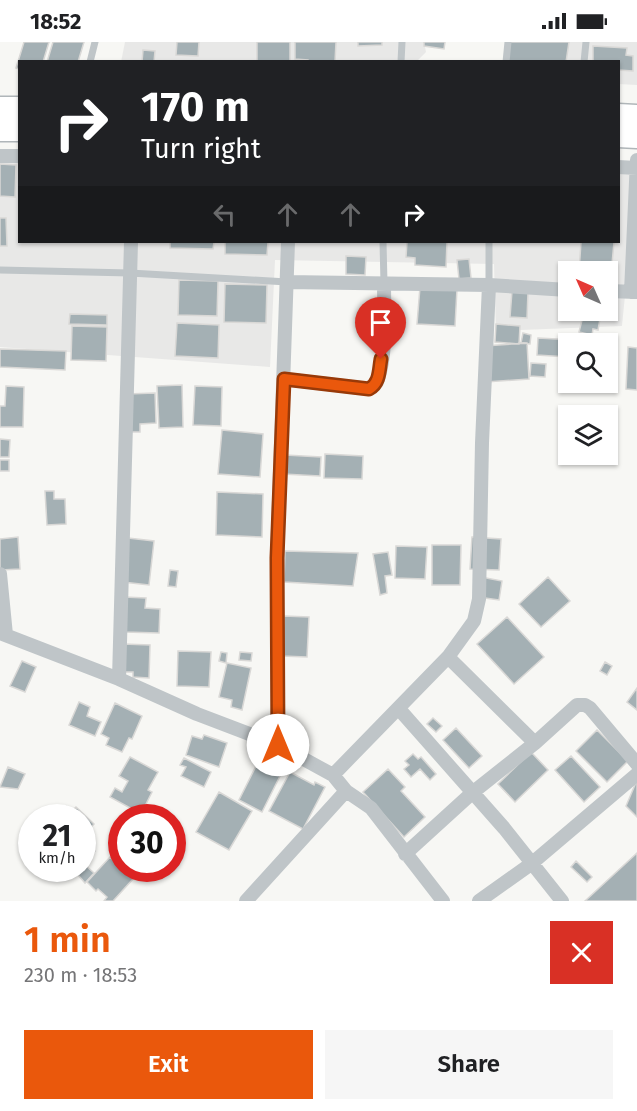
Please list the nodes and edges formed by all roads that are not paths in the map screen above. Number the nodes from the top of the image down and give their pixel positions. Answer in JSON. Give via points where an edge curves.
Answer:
{"nodes":[{"id":1,"x":95,"y":42,"type":"edge"},
{"id":2,"x":402,"y":42,"type":"edge"},
{"id":3,"x":508,"y":42,"type":"edge"},
{"id":4,"x":586,"y":42,"type":"edge"},
{"id":5,"x":90,"y":60,"type":"edge"},
{"id":6,"x":402,"y":60,"type":"edge"},
{"id":7,"x":506,"y":60,"type":"edge"},
{"id":8,"x":584,"y":60,"type":"edge"},
{"id":9,"x":0,"y":109,"type":"edge"},
{"id":10,"x":18,"y":109,"type":"edge"},
{"id":11,"x":620,"y":116,"type":"edge"},
{"id":12,"x":637,"y":117,"type":"edge"},
{"id":13,"x":0,"y":129,"type":"edge"},
{"id":14,"x":18,"y":129,"type":"edge"},
{"id":15,"x":620,"y":135,"type":"edge"},
{"id":16,"x":637,"y":136,"type":"edge"},
{"id":17,"x":0,"y":156,"type":"edge"},
{"id":18,"x":18,"y":156,"type":"edge"},
{"id":19,"x":637,"y":159,"type":"edge"},
{"id":20,"x":620,"y":167,"type":"edge"},
{"id":21,"x":637,"y":168,"type":"edge"},
{"id":22,"x":131,"y":243,"type":"edge"},
{"id":23,"x":288,"y":243,"type":"edge"},
{"id":24,"x":383,"y":243,"type":"edge"},
{"id":25,"x":489,"y":243,"type":"edge"},
{"id":26,"x":0,"y":270,"type":"edge"},
{"id":27,"x":130,"y":273,"type":"junction"},
{"id":28,"x":287,"y":282,"type":"junction"},
{"id":29,"x":384,"y":284,"type":"junction"},
{"id":30,"x":489,"y":285,"type":"junction"},
{"id":31,"x":558,"y":289,"type":"edge"},
{"id":32,"x":618,"y":291,"type":"edge"},
{"id":33,"x":634,"y":292,"type":"edge"},
{"id":34,"x":284,"y":379,"type":"junction"},
{"id":35,"x":0,"y":574,"type":"edge"},
{"id":36,"x":3,"y":634,"type":"edge"},
{"id":37,"x":448,"y":657,"type":"junction"},
{"id":38,"x":120,"y":679,"type":"junction"},
{"id":39,"x":399,"y":709,"type":"junction"},
{"id":40,"x":535,"y":743,"type":"junction"},
{"id":41,"x":278,"y":745,"type":"junction"},
{"id":42,"x":637,"y":764,"type":"edge"},
{"id":43,"x":637,"y":774,"type":"edge"},
{"id":44,"x":333,"y":775,"type":"junction"},
{"id":45,"x":346,"y":791,"type":"junction"},
{"id":46,"x":472,"y":793,"type":"junction"},
{"id":47,"x":405,"y":854,"type":"junction"},
{"id":48,"x":531,"y":864,"type":"junction"},
{"id":49,"x":246,"y":901,"type":"edge"},
{"id":50,"x":443,"y":901,"type":"edge"},
{"id":51,"x":479,"y":901,"type":"edge"},
{"id":52,"x":562,"y":901,"type":"edge"}],
"edges":[{"from":1,"to":5,"type":"lane"},
{"from":2,"to":6,"type":"lane"},
{"from":3,"to":7,"type":"lane"},
{"from":4,"to":8,"type":"lane"},
{"from":9,"to":10,"type":"highway"},
{"from":11,"to":12,"type":"highway"},
{"from":13,"to":14,"type":"highway"},
{"from":15,"to":16,"type":"highway"},
{"from":17,"to":18,"type":"street"},
{"from":19,"to":21,"type":"street"},
{"from":20,"to":21,"type":"street"},
{"from":21,"to":33,"type":"street"},
{"from":22,"to":27,"type":"street"},
{"from":23,"to":28,"type":"street"},
{"from":24,"to":29,"type":"lane"},
{"from":25,"to":30,"type":"lane"},
{"from":26,"to":27,"type":"lane"},
{"from":27,"to":28,"type":"lane"},
{"from":27,"to":38,"type":"street"},
{"from":28,"to":29,"type":"street"},
{"from":28,"to":34,"type":"street"},
{"from":29,"to":30,"type":"street"},
{"from":29,"to":34,"type":"street","via":[[384,338],[374,386],[369,389]]},
{"from":30,"to":31,"type":"street"},
{"from":30,"to":37,"type":"street","via":[[479,599],[474,621]]},
{"from":32,"to":33,"type":"street"},
{"from":34,"to":41,"type":"street","via":[[277,558]]},
{"from":35,"to":36,"type":"street"},
{"from":36,"to":38,"type":"street"},
{"from":37,"to":39,"type":"street"},
{"from":37,"to":40,"type":"street"},
{"from":38,"to":41,"type":"street"},
{"from":39,"to":44,"type":"street"},
{"from":39,"to":46,"type":"street"},
{"from":40,"to":42,"type":"street","via":[[577,705],[585,705]]},
{"from":40,"to":46,"type":"street"},
{"from":41,"to":44,"type":"street"},
{"from":43,"to":48,"type":"street"},
{"from":44,"to":45,"type":"street"},
{"from":45,"to":47,"type":"street","via":[[371,808]]},
{"from":45,"to":49,"type":"street"},
{"from":46,"to":47,"type":"street"},
{"from":46,"to":48,"type":"street"},
{"from":47,"to":50,"type":"street"},
{"from":48,"to":51,"type":"street"},
{"from":48,"to":52,"type":"street"}]}
